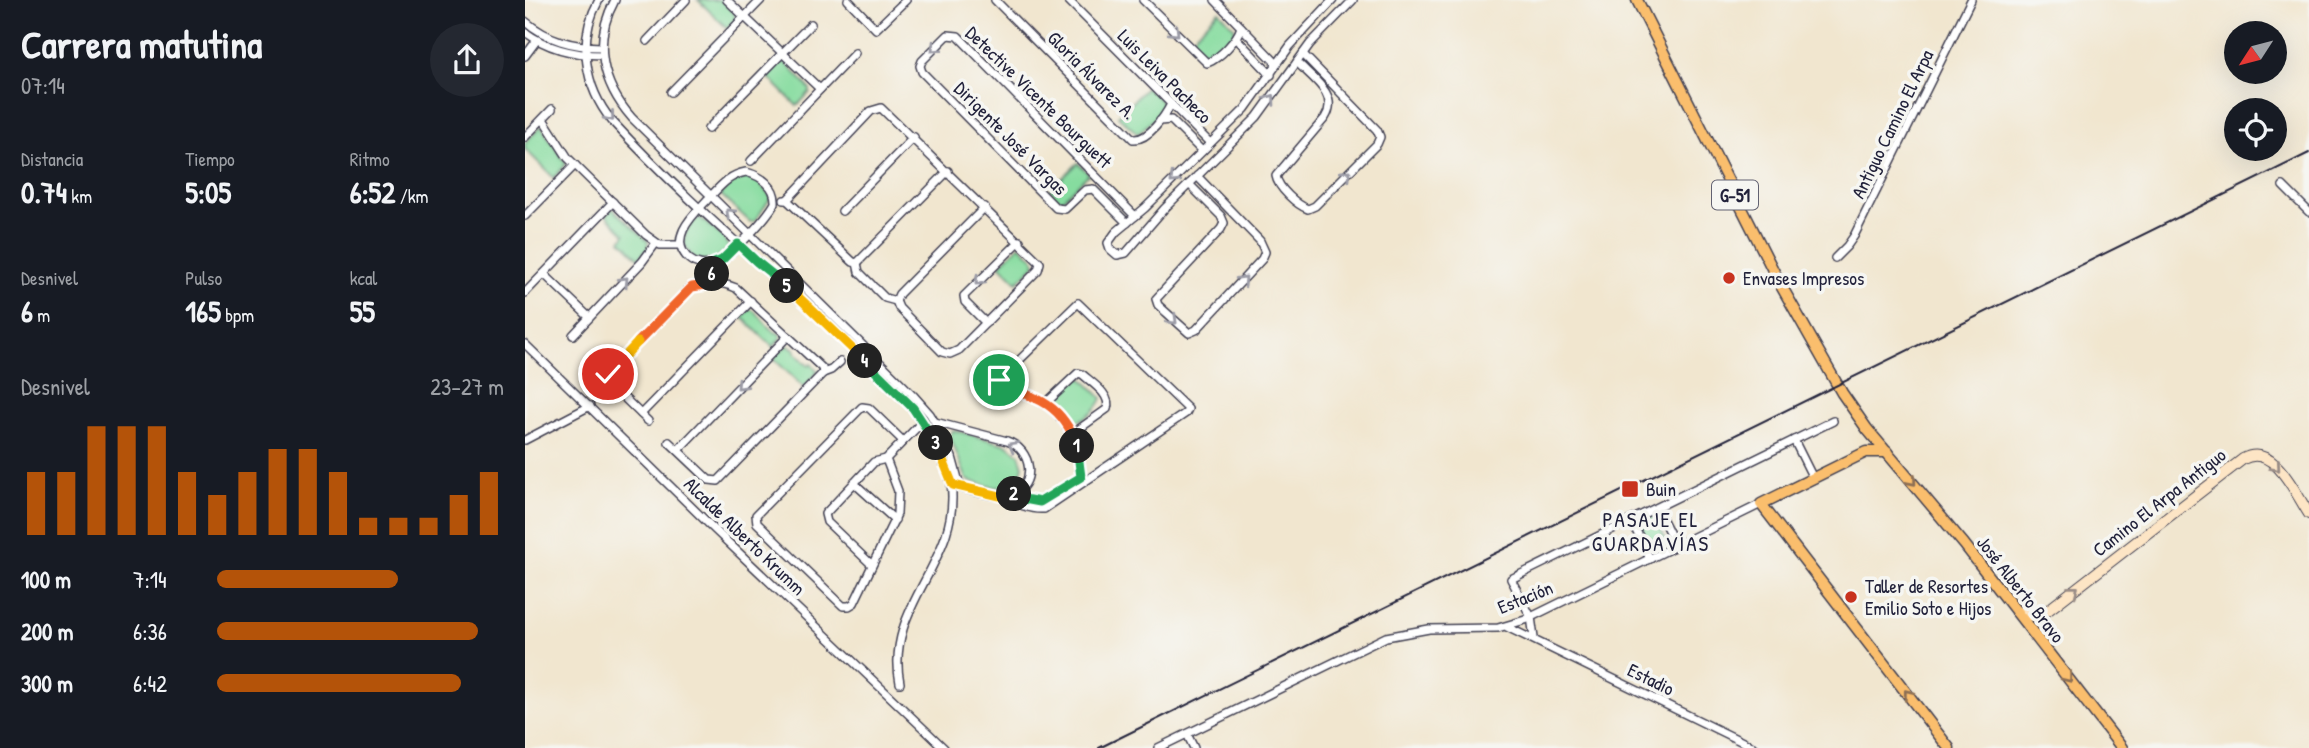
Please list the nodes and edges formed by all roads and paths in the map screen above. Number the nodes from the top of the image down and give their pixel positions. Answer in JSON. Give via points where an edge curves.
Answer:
{"nodes":[{"id":1,"x":599,"y":0,"type":"edge"},
{"id":2,"x":615,"y":0,"type":"edge"},
{"id":3,"x":686,"y":0,"type":"edge"},
{"id":4,"x":727,"y":0,"type":"edge"},
{"id":5,"x":761,"y":0,"type":"edge"},
{"id":6,"x":848,"y":0,"type":"edge"},
{"id":7,"x":906,"y":0,"type":"edge"},
{"id":8,"x":996,"y":0,"type":"edge"},
{"id":9,"x":1068,"y":0,"type":"edge"},
{"id":10,"x":1143,"y":0,"type":"edge"},
{"id":11,"x":1215,"y":0,"type":"edge"},
{"id":12,"x":1333,"y":0,"type":"edge"},
{"id":13,"x":1353,"y":0,"type":"edge"},
{"id":14,"x":1636,"y":0,"type":"edge"},
{"id":15,"x":1971,"y":0,"type":"edge"},
{"id":16,"x":744,"y":17,"type":"junction"},
{"id":17,"x":591,"y":19,"type":"junction"},
{"id":18,"x":525,"y":21,"type":"edge"},
{"id":19,"x":606,"y":23,"type":"junction"},
{"id":20,"x":811,"y":24,"type":"dead end"},
{"id":21,"x":1241,"y":27,"type":"junction"},
{"id":22,"x":525,"y":32,"type":"edge"},
{"id":23,"x":1298,"y":36,"type":"junction"},
{"id":24,"x":1236,"y":38,"type":"junction"},
{"id":25,"x":537,"y":40,"type":"junction"},
{"id":26,"x":647,"y":41,"type":"dead end"},
{"id":27,"x":1310,"y":44,"type":"junction"},
{"id":28,"x":586,"y":51,"type":"junction"},
{"id":29,"x":602,"y":51,"type":"junction"},
{"id":30,"x":782,"y":53,"type":"junction"},
{"id":31,"x":855,"y":53,"type":"dead end"},
{"id":32,"x":1303,"y":54,"type":"junction"},
{"id":33,"x":525,"y":56,"type":"edge"},
{"id":34,"x":1297,"y":62,"type":"junction"},
{"id":35,"x":1277,"y":64,"type":"junction"},
{"id":36,"x":920,"y":66,"type":"joint"},
{"id":37,"x":1271,"y":75,"type":"junction"},
{"id":38,"x":820,"y":89,"type":"junction"},
{"id":39,"x":671,"y":92,"type":"dead end"},
{"id":40,"x":1344,"y":97,"type":"junction"},
{"id":41,"x":1331,"y":103,"type":"junction"},
{"id":42,"x":1171,"y":104,"type":"junction"},
{"id":43,"x":552,"y":109,"type":"dead end"},
{"id":44,"x":543,"y":119,"type":"junction"},
{"id":45,"x":1235,"y":119,"type":"junction"},
{"id":46,"x":1159,"y":121,"type":"junction"},
{"id":47,"x":708,"y":129,"type":"dead end"},
{"id":48,"x":1245,"y":129,"type":"junction"},
{"id":49,"x":525,"y":137,"type":"edge"},
{"id":50,"x":914,"y":138,"type":"junction"},
{"id":51,"x":1210,"y":143,"type":"junction"},
{"id":52,"x":1202,"y":151,"type":"junction"},
{"id":53,"x":751,"y":161,"type":"dead end"},
{"id":54,"x":575,"y":165,"type":"junction"},
{"id":55,"x":948,"y":171,"type":"junction"},
{"id":56,"x":1095,"y":173,"type":"junction"},
{"id":57,"x":1197,"y":176,"type":"junction"},
{"id":58,"x":1189,"y":184,"type":"junction"},
{"id":59,"x":2283,"y":186,"type":"dead end"},
{"id":60,"x":1087,"y":190,"type":"junction"},
{"id":61,"x":712,"y":195,"type":"junction"},
{"id":62,"x":776,"y":199,"type":"junction"},
{"id":63,"x":1154,"y":199,"type":"junction"},
{"id":64,"x":787,"y":200,"type":"junction"},
{"id":65,"x":613,"y":202,"type":"junction"},
{"id":66,"x":985,"y":207,"type":"junction"},
{"id":67,"x":700,"y":208,"type":"junction"},
{"id":68,"x":1164,"y":209,"type":"junction"},
{"id":69,"x":842,"y":211,"type":"dead end"},
{"id":70,"x":1231,"y":212,"type":"junction"},
{"id":71,"x":2309,"y":212,"type":"edge"},
{"id":72,"x":525,"y":216,"type":"edge"},
{"id":73,"x":1135,"y":216,"type":"junction"},
{"id":74,"x":1223,"y":221,"type":"junction"},
{"id":75,"x":1240,"y":221,"type":"junction"},
{"id":76,"x":1127,"y":223,"type":"junction"},
{"id":77,"x":749,"y":232,"type":"junction"},
{"id":78,"x":1020,"y":241,"type":"junction"},
{"id":79,"x":656,"y":243,"type":"junction"},
{"id":80,"x":738,"y":244,"type":"junction"},
{"id":81,"x":680,"y":245,"type":"junction"},
{"id":82,"x":1835,"y":258,"type":"dead end"},
{"id":83,"x":857,"y":263,"type":"junction"},
{"id":84,"x":712,"y":264,"type":"junction"},
{"id":85,"x":544,"y":274,"type":"junction"},
{"id":86,"x":713,"y":284,"type":"junction"},
{"id":87,"x":525,"y":293,"type":"edge"},
{"id":88,"x":751,"y":301,"type":"junction"},
{"id":89,"x":896,"y":301,"type":"junction"},
{"id":90,"x":589,"y":317,"type":"junction"},
{"id":91,"x":986,"y":323,"type":"junction"},
{"id":92,"x":573,"y":335,"type":"dead end"},
{"id":93,"x":788,"y":336,"type":"junction"},
{"id":94,"x":525,"y":344,"type":"edge"},
{"id":95,"x":840,"y":362,"type":"dead end"},
{"id":96,"x":823,"y":373,"type":"junction"},
{"id":97,"x":999,"y":384,"type":"junction"},
{"id":98,"x":981,"y":385,"type":"dead end"},
{"id":99,"x":904,"y":386,"type":"junction"},
{"id":100,"x":898,"y":393,"type":"junction"},
{"id":101,"x":1046,"y":403,"type":"junction"},
{"id":102,"x":590,"y":406,"type":"junction"},
{"id":103,"x":641,"y":414,"type":"junction"},
{"id":104,"x":647,"y":421,"type":"dead end"},
{"id":105,"x":923,"y":421,"type":"junction"},
{"id":106,"x":1833,"y":421,"type":"dead end"},
{"id":107,"x":935,"y":422,"type":"junction"},
{"id":108,"x":1867,"y":429,"type":"junction"},
{"id":109,"x":1072,"y":434,"type":"junction"},
{"id":110,"x":525,"y":440,"type":"edge"},
{"id":111,"x":1794,"y":440,"type":"junction"},
{"id":112,"x":903,"y":441,"type":"junction"},
{"id":113,"x":669,"y":442,"type":"dead end"},
{"id":114,"x":678,"y":450,"type":"junction"},
{"id":115,"x":1887,"y":452,"type":"junction"},
{"id":116,"x":1856,"y":456,"type":"junction"},
{"id":117,"x":886,"y":459,"type":"junction"},
{"id":118,"x":1813,"y":478,"type":"junction"},
{"id":119,"x":1081,"y":480,"type":"junction"},
{"id":120,"x":951,"y":482,"type":"junction"},
{"id":121,"x":854,"y":483,"type":"junction"},
{"id":122,"x":960,"y":486,"type":"junction"},
{"id":123,"x":1014,"y":494,"type":"junction"},
{"id":124,"x":1005,"y":496,"type":"junction"},
{"id":125,"x":1761,"y":504,"type":"junction"},
{"id":126,"x":1657,"y":508,"type":"junction"},
{"id":127,"x":2309,"y":514,"type":"edge"},
{"id":128,"x":895,"y":520,"type":"junction"},
{"id":129,"x":1631,"y":520,"type":"junction"},
{"id":130,"x":1676,"y":546,"type":"junction"},
{"id":131,"x":1650,"y":559,"type":"junction"},
{"id":132,"x":871,"y":564,"type":"junction"},
{"id":133,"x":2015,"y":610,"type":"junction"},
{"id":134,"x":1531,"y":617,"type":"junction"},
{"id":135,"x":1506,"y":626,"type":"junction"},
{"id":136,"x":1534,"y":638,"type":"junction"},
{"id":137,"x":900,"y":683,"type":"dead end"},
{"id":138,"x":1187,"y":734,"type":"junction"},
{"id":139,"x":944,"y":748,"type":"edge"},
{"id":140,"x":1158,"y":748,"type":"edge"},
{"id":141,"x":1194,"y":748,"type":"edge"},
{"id":142,"x":1755,"y":748,"type":"edge"},
{"id":143,"x":1949,"y":748,"type":"edge"},
{"id":144,"x":2122,"y":748,"type":"edge"}],
"edges":[{"from":1,"to":17,"type":"street"},
{"from":2,"to":19,"type":"street"},
{"from":3,"to":26,"type":"street"},
{"from":4,"to":16,"type":"street"},
{"from":5,"to":16,"type":"street"},
{"from":6,"to":7,"type":"street","via":[[876,29]]},
{"from":8,"to":46,"type":"street","name":"Gloria Álvarez A.","via":[[1132,138],[1143,138]]},
{"from":9,"to":42,"type":"street","name":"Luis Leiva Pacheco"},
{"from":10,"to":24,"type":"street","one_way":true,"via":[[1208,63]]},
{"from":11,"to":21,"type":"street"},
{"from":12,"to":23,"type":"street"},
{"from":13,"to":27,"type":"street"},
{"from":14,"to":108,"type":"main road","name":"José Alberto Bravo","number":"G-51","via":[[1779,282]]},
{"from":15,"to":82,"type":"street","name":"Antiguo Camino El Arpa","via":[[1854,236]]},
{"from":16,"to":30,"type":"street"},
{"from":16,"to":39,"type":"street"},
{"from":17,"to":19,"type":"street"},
{"from":17,"to":28,"type":"street"},
{"from":18,"to":28,"type":"street","via":[[553,39]]},
{"from":19,"to":29,"type":"street"},
{"from":20,"to":30,"type":"street"},
{"from":21,"to":24,"type":"street"},
{"from":21,"to":35,"type":"street"},
{"from":22,"to":25,"type":"street"},
{"from":23,"to":27,"type":"street"},
{"from":23,"to":35,"type":"street"},
{"from":24,"to":37,"type":"street"},
{"from":25,"to":28,"type":"street","via":[[559,50]]},
{"from":25,"to":33,"type":"street"},
{"from":27,"to":32,"type":"street"},
{"from":28,"to":29,"type":"street"},
{"from":28,"to":67,"type":"street","one_way":true,"via":[[592,86],[605,112]]},
{"from":29,"to":61,"type":"street","via":[[607,80],[625,111]]},
{"from":30,"to":38,"type":"street"},
{"from":30,"to":47,"type":"street"},
{"from":31,"to":38,"type":"street"},
{"from":32,"to":34,"type":"street"},
{"from":32,"to":40,"type":"street"},
{"from":34,"to":41,"type":"street"},
{"from":48,"to":34,"type":"street","one_way":true},
{"from":35,"to":37,"type":"street"},
{"from":56,"to":36,"type":"street","name":"Detective Vicente Bourguett","one_way":true,"via":[[956,35],[946,37]]},
{"from":36,"to":60,"type":"street","name":"Dirigente José Vargas","via":[[1056,208],[1065,209]]},
{"from":37,"to":45,"type":"street"},
{"from":38,"to":53,"type":"street"},
{"from":40,"to":41,"type":"street"},
{"from":41,"to":40,"type":"street","one_way":true,"via":[[1325,118],[1276,178],[1310,209],[1380,137]]},
{"from":42,"to":46,"type":"street"},
{"from":42,"to":51,"type":"street","name":"Luis Leiva Pacheco"},
{"from":43,"to":44,"type":"street"},
{"from":44,"to":49,"type":"street"},
{"from":44,"to":54,"type":"street"},
{"from":45,"to":48,"type":"street"},
{"from":45,"to":51,"type":"street"},
{"from":46,"to":52,"type":"street","name":"Luis Leiva Pacheco","via":[[1171,120]]},
{"from":48,"to":57,"type":"street"},
{"from":50,"to":55,"type":"street"},
{"from":50,"to":64,"type":"street","via":[[886,110],[873,109]]},
{"from":50,"to":69,"type":"street"},
{"from":51,"to":52,"type":"street"},
{"from":52,"to":63,"type":"street","one_way":true},
{"from":54,"to":65,"type":"street"},
{"from":54,"to":72,"type":"street"},
{"from":55,"to":66,"type":"street"},
{"from":55,"to":83,"type":"street"},
{"from":56,"to":60,"type":"street","name":"Dirigente José Vargas"},
{"from":56,"to":73,"type":"street","name":"Detective Vicente Bourguett"},
{"from":57,"to":58,"type":"street"},
{"from":57,"to":70,"type":"street"},
{"from":58,"to":68,"type":"street"},
{"from":58,"to":74,"type":"street"},
{"from":59,"to":71,"type":"street"},
{"from":60,"to":76,"type":"street","name":"Detective Vicente Bourguett","via":[[1097,192]]},
{"from":61,"to":62,"type":"street","via":[[726,180],[745,172],[761,178]]},
{"from":61,"to":67,"type":"street"},
{"from":77,"to":61,"type":"street","one_way":true},
{"from":62,"to":64,"type":"street"},
{"from":62,"to":77,"type":"street"},
{"from":63,"to":68,"type":"street"},
{"from":63,"to":73,"type":"street"},
{"from":64,"to":83,"type":"street"},
{"from":65,"to":79,"type":"street"},
{"from":65,"to":85,"type":"street"},
{"from":66,"to":78,"type":"street"},
{"from":66,"to":89,"type":"street"},
{"from":67,"to":80,"type":"street"},
{"from":67,"to":81,"type":"street","via":[[682,231]]},
{"from":68,"to":76,"type":"street","via":[[1126,253],[1117,256],[1109,249],[1109,240]]},
{"from":70,"to":74,"type":"street"},
{"from":70,"to":75,"type":"street"},
{"from":73,"to":76,"type":"street"},
{"from":74,"to":75,"type":"street"},
{"from":74,"to":75,"type":"street","one_way":true,"via":[[1156,299],[1185,332],[1196,330],[1265,255],[1261,242]]},
{"from":77,"to":80,"type":"street"},
{"from":77,"to":99,"type":"street"},
{"from":78,"to":91,"type":"street","via":[[1038,259],[1039,268]]},
{"from":78,"to":91,"type":"street","one_way":true,"via":[[964,296]]},
{"from":79,"to":81,"type":"street"},
{"from":90,"to":79,"type":"street","one_way":true},
{"from":80,"to":84,"type":"street"},
{"from":80,"to":100,"type":"street"},
{"from":81,"to":84,"type":"street","via":[[694,262]]},
{"from":83,"to":89,"type":"street","via":[[861,274],[885,298]]},
{"from":84,"to":86,"type":"street"},
{"from":85,"to":87,"type":"street"},
{"from":85,"to":90,"type":"street"},
{"from":86,"to":88,"type":"street","via":[[733,286]]},
{"from":86,"to":103,"type":"street","via":[[692,287],[608,374],[609,383]]},
{"from":88,"to":93,"type":"street"},
{"from":88,"to":103,"type":"street"},
{"from":89,"to":91,"type":"street","via":[[947,354],[956,353]]},
{"from":90,"to":92,"type":"street"},
{"from":93,"to":96,"type":"street"},
{"from":93,"to":114,"type":"street","one_way":true},
{"from":94,"to":102,"type":"street","name":"Alcalde Alberto Krumm"},
{"from":95,"to":96,"type":"street"},
{"from":96,"to":114,"type":"street","via":[[720,480],[709,480]]},
{"from":97,"to":98,"type":"street"},
{"from":97,"to":101,"type":"street"},
{"from":97,"to":119,"type":"street","via":[[1079,303],[1187,408],[1186,413]]},
{"from":99,"to":100,"type":"street"},
{"from":99,"to":107,"type":"street"},
{"from":100,"to":105,"type":"street"},
{"from":101,"to":109,"type":"street"},
{"from":101,"to":109,"type":"street","via":[[1078,373],[1107,398],[1107,409]]},
{"from":102,"to":110,"type":"street"},
{"from":102,"to":139,"type":"street","name":"Alcalde Alberto Krumm"},
{"from":103,"to":104,"type":"street"},
{"from":105,"to":112,"type":"street"},
{"from":105,"to":120,"type":"street"},
{"from":106,"to":111,"type":"street"},
{"from":107,"to":122,"type":"street"},
{"from":123,"to":107,"type":"street","one_way":true,"via":[[1029,471],[1021,449]]},
{"from":108,"to":115,"type":"main road","name":"José Alberto Bravo","number":"G-51"},
{"from":108,"to":116,"type":"main road","via":[[1866,443]]},
{"from":109,"to":119,"type":"street"},
{"from":111,"to":118,"type":"street"},
{"from":111,"to":126,"type":"street"},
{"from":112,"to":117,"type":"street"},
{"from":112,"to":132,"type":"street","via":[[869,408],[862,407],[755,517],[843,606],[853,603]]},
{"from":113,"to":114,"type":"street"},
{"from":115,"to":116,"type":"main road","name":"Estación"},
{"from":115,"to":133,"type":"main road","name":"José Alberto Bravo","number":"G-51","one_way":true},
{"from":116,"to":118,"type":"main road","name":"Estación"},
{"from":117,"to":121,"type":"street","via":[[874,463]]},
{"from":117,"to":128,"type":"street","via":[[898,491]]},
{"from":118,"to":125,"type":"main road","name":"Estación"},
{"from":119,"to":123,"type":"street","via":[[1040,502]]},
{"from":119,"to":124,"type":"street","via":[[1044,509]]},
{"from":120,"to":122,"type":"street"},
{"from":120,"to":137,"type":"street","via":[[952,513],[946,539],[900,633]]},
{"from":121,"to":128,"type":"street"},
{"from":121,"to":132,"type":"street","via":[[825,518]]},
{"from":122,"to":124,"type":"street"},
{"from":123,"to":124,"type":"street"},
{"from":125,"to":130,"type":"street","name":"Estación"},
{"from":143,"to":125,"type":"main road","one_way":true},
{"from":126,"to":129,"type":"street"},
{"from":126,"to":130,"type":"street"},
{"from":133,"to":127,"type":"main road","name":"Camino El Arpa Antiguo","one_way":true,"via":[[2032,616],[2047,611],[2251,455],[2274,462]]},
{"from":128,"to":132,"type":"street"},
{"from":129,"to":131,"type":"street"},
{"from":129,"to":134,"type":"street","via":[[1511,579]]},
{"from":130,"to":131,"type":"street","name":"Estación"},
{"from":131,"to":134,"type":"street","name":"Estación"},
{"from":133,"to":144,"type":"main road","name":"José Alberto Bravo","number":"G-51","one_way":true},
{"from":134,"to":135,"type":"street","name":"Estación"},
{"from":134,"to":136,"type":"street"},
{"from":135,"to":136,"type":"street","name":"Estadio"},
{"from":135,"to":138,"type":"street","name":"Estación","via":[[1420,629],[1386,637]]},
{"from":136,"to":142,"type":"street","name":"Estadio"},
{"from":138,"to":140,"type":"street","name":"Estación"},
{"from":138,"to":141,"type":"street"}]}
